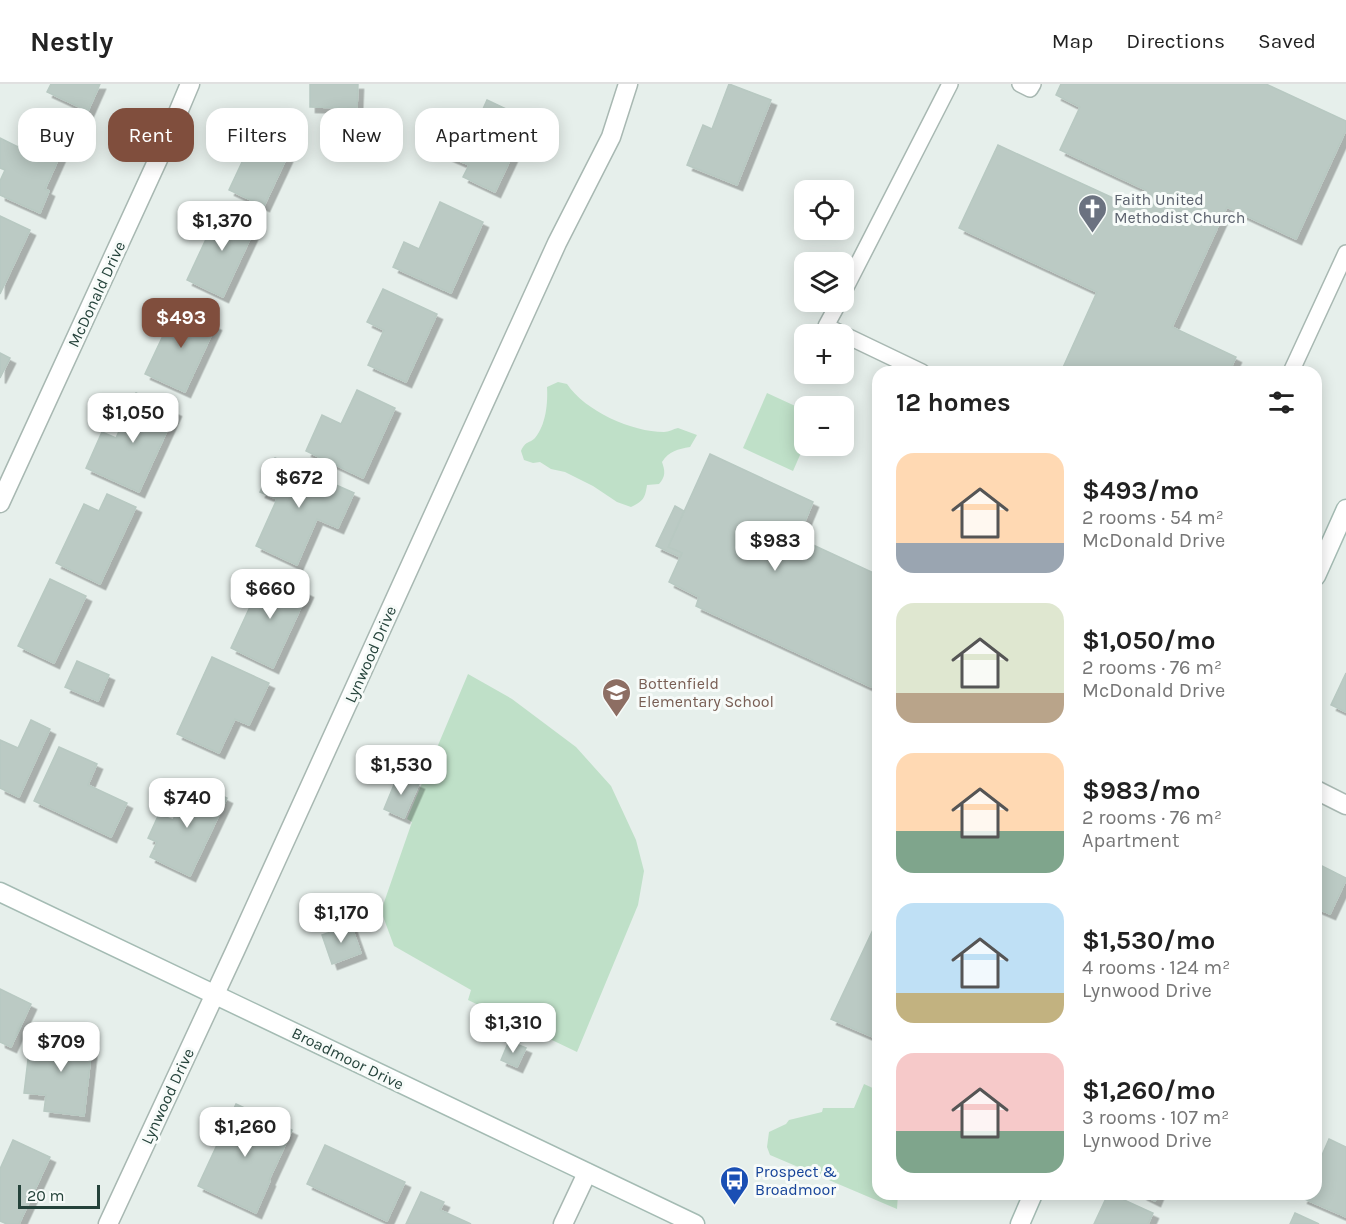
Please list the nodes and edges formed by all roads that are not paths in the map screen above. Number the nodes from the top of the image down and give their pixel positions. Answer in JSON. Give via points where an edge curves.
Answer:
{"nodes":[{"id":1,"x":190,"y":84,"type":"edge"},
{"id":2,"x":628,"y":84,"type":"edge"},
{"id":3,"x":950,"y":84,"type":"edge"},
{"id":4,"x":1020,"y":84,"type":"edge"},
{"id":5,"x":1033,"y":84,"type":"edge"},
{"id":6,"x":1346,"y":253,"type":"edge"},
{"id":7,"x":854,"y":272,"type":"edge"},
{"id":8,"x":834,"y":312,"type":"edge"},
{"id":9,"x":909,"y":366,"type":"edge"},
{"id":10,"x":1294,"y":366,"type":"edge"},
{"id":11,"x":0,"y":503,"type":"edge"},
{"id":12,"x":1346,"y":509,"type":"edge"},
{"id":13,"x":1322,"y":558,"type":"edge"},
{"id":14,"x":1322,"y":793,"type":"edge"},
{"id":15,"x":1346,"y":804,"type":"edge"},
{"id":16,"x":0,"y":892,"type":"edge"},
{"id":17,"x":214,"y":994,"type":"junction"},
{"id":18,"x":586,"y":1173,"type":"junction"},
{"id":19,"x":1030,"y":1200,"type":"edge"},
{"id":20,"x":108,"y":1224,"type":"edge"},
{"id":21,"x":563,"y":1224,"type":"edge"},
{"id":22,"x":695,"y":1224,"type":"edge"},
{"id":23,"x":1020,"y":1224,"type":"edge"}],
"edges":[{"from":1,"to":11,"type":"street","name":"McDonald Drive"},
{"from":2,"to":17,"type":"street","name":"Lynwood Drive","via":[[611,137],[557,243]]},
{"from":3,"to":7,"type":"lane"},
{"from":4,"to":5,"type":"lane","via":[[1030,89]]},
{"from":6,"to":10,"type":"lane"},
{"from":8,"to":9,"type":"lane","via":[[826,326]]},
{"from":12,"to":13,"type":"street"},
{"from":14,"to":15,"type":"street"},
{"from":16,"to":17,"type":"street","name":"Broadmoor Drive"},
{"from":17,"to":18,"type":"street","name":"Broadmoor Drive"},
{"from":17,"to":20,"type":"street","name":"Lynwood Drive"},
{"from":18,"to":21,"type":"street"},
{"from":18,"to":22,"type":"street","name":"Broadmoor Drive"},
{"from":19,"to":23,"type":"street"}]}
